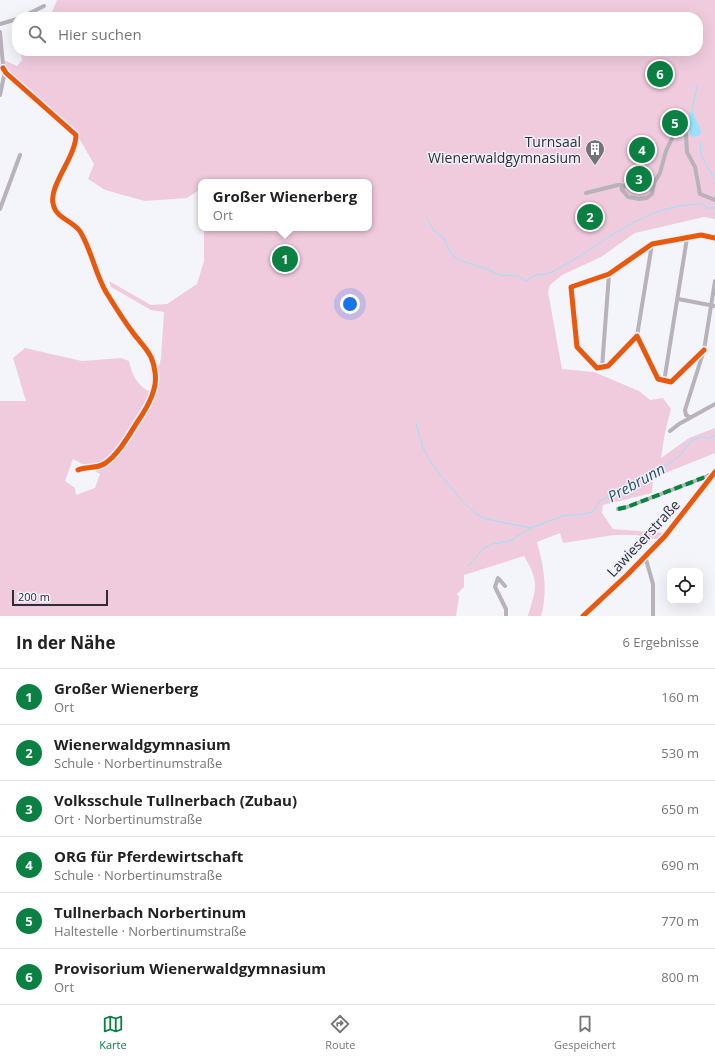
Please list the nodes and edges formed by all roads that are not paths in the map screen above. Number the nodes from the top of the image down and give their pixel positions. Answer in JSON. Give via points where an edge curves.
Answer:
{"nodes":[{"id":1,"x":44,"y":6,"type":"dead end"},
{"id":2,"x":32,"y":12,"type":"edge"},
{"id":3,"x":12,"y":20,"type":"edge"},
{"id":4,"x":0,"y":24,"type":"edge"},
{"id":5,"x":0,"y":32,"type":"edge"},
{"id":6,"x":3,"y":68,"type":"junction"},
{"id":7,"x":0,"y":95,"type":"edge"},
{"id":8,"x":20,"y":155,"type":"dead end"},
{"id":9,"x":625,"y":185,"type":"dead end"},
{"id":10,"x":622,"y":190,"type":"junction"},
{"id":11,"x":586,"y":192,"type":"dead end"},
{"id":12,"x":715,"y":200,"type":"edge"},
{"id":13,"x":0,"y":209,"type":"edge"},
{"id":14,"x":687,"y":238,"type":"junction"},
{"id":15,"x":715,"y":238,"type":"edge"},
{"id":16,"x":652,"y":244,"type":"junction"},
{"id":17,"x":610,"y":274,"type":"junction"},
{"id":18,"x":715,"y":281,"type":"edge"},
{"id":19,"x":678,"y":299,"type":"junction"},
{"id":20,"x":713,"y":305,"type":"edge"},
{"id":21,"x":637,"y":336,"type":"junction"},
{"id":22,"x":704,"y":350,"type":"junction"},
{"id":23,"x":602,"y":368,"type":"junction"},
{"id":24,"x":664,"y":382,"type":"junction"},
{"id":25,"x":715,"y":404,"type":"edge"},
{"id":26,"x":690,"y":417,"type":"junction"},
{"id":27,"x":670,"y":431,"type":"dead end"},
{"id":28,"x":78,"y":470,"type":"dead end"},
{"id":29,"x":714,"y":473,"type":"edge"},
{"id":30,"x":618,"y":509,"type":"dead end"},
{"id":31,"x":645,"y":556,"type":"junction"},
{"id":32,"x":505,"y":586,"type":"dead end"},
{"id":33,"x":506,"y":616,"type":"edge"},
{"id":34,"x":583,"y":616,"type":"edge"},
{"id":35,"x":654,"y":616,"type":"edge"}],
"edges":[{"from":1,"to":2,"type":"street"},
{"from":3,"to":4,"type":"street"},
{"from":5,"to":6,"type":"street"},
{"from":6,"to":7,"type":"street"},
{"from":6,"to":28,"type":"street","via":[[76,135],[52,204],[62,218],[81,232],[105,290],[151,357],[155,370],[154,389],[149,402],[117,450],[102,466],[83,467]]},
{"from":8,"to":13,"type":"street"},
{"from":9,"to":10,"type":"street"},
{"from":10,"to":11,"type":"street","via":[[622,185],[618,185]]},
{"from":10,"to":12,"type":"street","via":[[628,197],[639,199],[652,194],[671,137],[676,130],[681,129],[686,134],[687,152],[694,167],[700,194]]},
{"from":14,"to":15,"type":"street","via":[[701,235]]},
{"from":14,"to":16,"type":"street"},
{"from":14,"to":19,"type":"street"},
{"from":16,"to":17,"type":"street"},
{"from":16,"to":21,"type":"street"},
{"from":17,"to":23,"type":"street"},
{"from":17,"to":23,"type":"street","via":[[571,287],[577,347],[593,365]]},
{"from":18,"to":20,"type":"street"},
{"from":19,"to":20,"type":"street"},
{"from":19,"to":24,"type":"street"},
{"from":20,"to":22,"type":"street"},
{"from":21,"to":23,"type":"street","via":[[608,366]]},
{"from":21,"to":24,"type":"street","via":[[658,379]]},
{"from":22,"to":24,"type":"street","via":[[671,382]]},
{"from":22,"to":26,"type":"street","via":[[685,410],[686,415]]},
{"from":25,"to":26,"type":"street"},
{"from":26,"to":27,"type":"street"},
{"from":29,"to":30,"type":"street"},
{"from":29,"to":31,"type":"street","name":"Lawieserstraße","via":[[665,536]]},
{"from":31,"to":34,"type":"street","name":"Lawieserstraße"},
{"from":31,"to":35,"type":"street","via":[[653,584]]},
{"from":32,"to":33,"type":"street","via":[[498,578],[495,587],[506,609]]}]}
